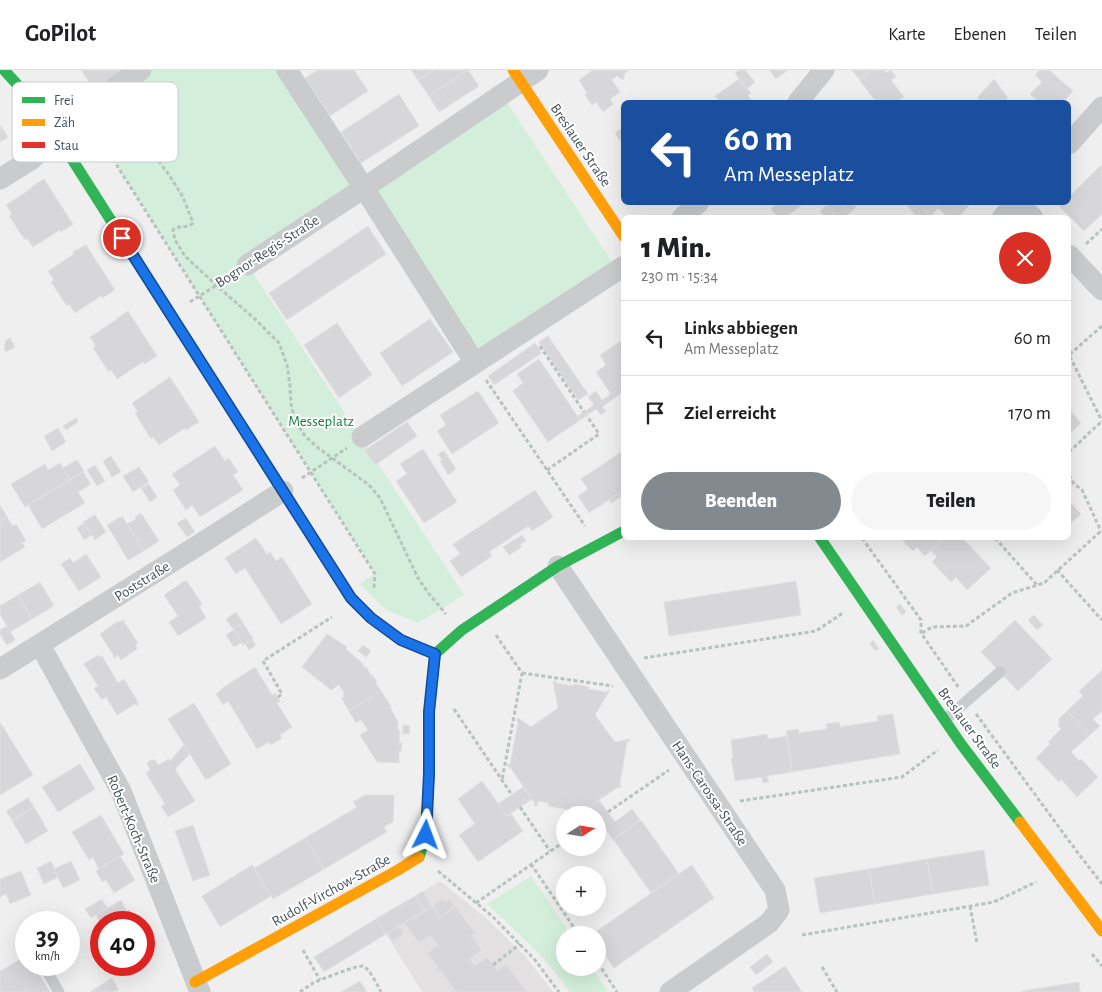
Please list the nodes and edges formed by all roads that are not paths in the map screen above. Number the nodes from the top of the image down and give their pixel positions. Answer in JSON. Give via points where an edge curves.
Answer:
{"nodes":[{"id":1,"x":4,"y":70,"type":"edge"},
{"id":2,"x":141,"y":70,"type":"edge"},
{"id":3,"x":287,"y":70,"type":"edge"},
{"id":4,"x":538,"y":70,"type":"edge"},
{"id":5,"x":824,"y":70,"type":"edge"},
{"id":6,"x":517,"y":76,"type":"edge"},
{"id":7,"x":15,"y":82,"type":"edge"},
{"id":8,"x":123,"y":82,"type":"edge"},
{"id":9,"x":800,"y":100,"type":"edge"},
{"id":10,"x":1102,"y":107,"type":"edge"},
{"id":11,"x":1071,"y":142,"type":"edge"},
{"id":12,"x":26,"y":162,"type":"edge"},
{"id":13,"x":73,"y":162,"type":"edge"},
{"id":14,"x":0,"y":179,"type":"edge"},
{"id":15,"x":364,"y":188,"type":"junction"},
{"id":16,"x":696,"y":205,"type":"edge"},
{"id":17,"x":1014,"y":205,"type":"edge"},
{"id":18,"x":1020,"y":205,"type":"edge"},
{"id":19,"x":685,"y":215,"type":"edge"},
{"id":20,"x":1005,"y":215,"type":"edge"},
{"id":21,"x":1030,"y":215,"type":"edge"},
{"id":22,"x":621,"y":232,"type":"edge"},
{"id":23,"x":1071,"y":257,"type":"edge"},
{"id":24,"x":248,"y":264,"type":"road end"},
{"id":25,"x":621,"y":268,"type":"edge"},
{"id":26,"x":1102,"y":290,"type":"edge"},
{"id":27,"x":475,"y":363,"type":"junction"},
{"id":28,"x":362,"y":437,"type":"road end"},
{"id":29,"x":283,"y":491,"type":"junction"},
{"id":30,"x":621,"y":534,"type":"edge"},
{"id":31,"x":821,"y":540,"type":"edge"},
{"id":32,"x":558,"y":566,"type":"junction"},
{"id":33,"x":40,"y":645,"type":"junction"},
{"id":34,"x":435,"y":654,"type":"junction"},
{"id":35,"x":0,"y":669,"type":"edge"},
{"id":36,"x":1000,"y":672,"type":"dead end"},
{"id":37,"x":945,"y":720,"type":"junction"},
{"id":38,"x":1102,"y":931,"type":"edge"},
{"id":39,"x":50,"y":976,"type":"edge"},
{"id":40,"x":198,"y":987,"type":"edge"},
{"id":41,"x":59,"y":992,"type":"edge"},
{"id":42,"x":670,"y":992,"type":"edge"}],
"edges":[{"from":1,"to":7,"type":"street"},
{"from":2,"to":8,"type":"street"},
{"from":3,"to":15,"type":"street"},
{"from":4,"to":6,"type":"street","name":"Bognor-Regis-Straße"},
{"from":5,"to":9,"type":"street"},
{"from":6,"to":15,"type":"street","name":"Bognor-Regis-Straße"},
{"from":6,"to":22,"type":"street","name":"Breslauer Straße"},
{"from":10,"to":11,"type":"street"},
{"from":12,"to":14,"type":"street"},
{"from":13,"to":29,"type":"street"},
{"from":15,"to":24,"type":"street","name":"Bognor-Regis-Straße"},
{"from":15,"to":27,"type":"street"},
{"from":16,"to":19,"type":"street"},
{"from":17,"to":20,"type":"street"},
{"from":18,"to":21,"type":"street"},
{"from":23,"to":26,"type":"street"},
{"from":25,"to":27,"type":"street"},
{"from":27,"to":28,"type":"street"},
{"from":29,"to":33,"type":"street","name":"Poststraße"},
{"from":29,"to":34,"type":"street","via":[[351,598],[401,640]]},
{"from":30,"to":32,"type":"street"},
{"from":31,"to":37,"type":"street","name":"Breslauer Straße"},
{"from":32,"to":34,"type":"street","via":[[462,630]]},
{"from":32,"to":42,"type":"street","name":"Hans-Carossa-Straße","via":[[775,890],[779,910],[769,923]]},
{"from":33,"to":35,"type":"street","name":"Poststraße"},
{"from":33,"to":40,"type":"street","name":"Robert-Koch-Straße","via":[[121,792]]},
{"from":34,"to":40,"type":"street","name":"Rudolf-Virchow-Straße","via":[[429,712],[426,835],[420,856],[291,929]]},
{"from":36,"to":37,"type":"lane"},
{"from":37,"to":38,"type":"street","name":"Breslauer Straße"},
{"from":39,"to":41,"type":"lane"}]}
